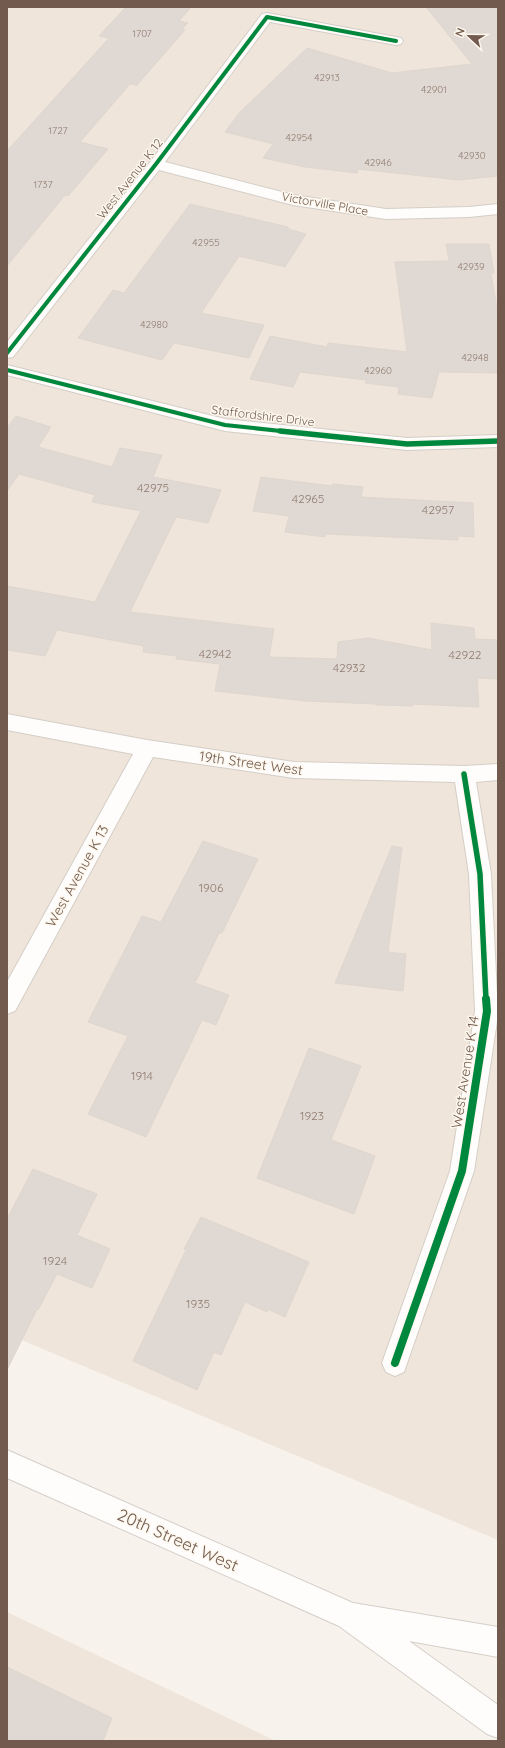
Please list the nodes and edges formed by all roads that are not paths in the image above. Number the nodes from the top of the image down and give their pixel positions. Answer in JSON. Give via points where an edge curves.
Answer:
{"nodes":[{"id":1,"x":396,"y":41,"type":"dead end"},
{"id":2,"x":156,"y":164,"type":"junction"},
{"id":3,"x":498,"y":209,"type":"edge"},
{"id":4,"x":7,"y":353,"type":"edge"},
{"id":5,"x":7,"y":370,"type":"edge"},
{"id":6,"x":498,"y":441,"type":"edge"},
{"id":7,"x":7,"y":722,"type":"edge"},
{"id":8,"x":147,"y":748,"type":"junction"},
{"id":9,"x":498,"y":772,"type":"edge"},
{"id":10,"x":464,"y":774,"type":"junction"},
{"id":11,"x":7,"y":1004,"type":"edge"},
{"id":12,"x":395,"y":1363,"type":"dead end"},
{"id":13,"x":7,"y":1464,"type":"edge"},
{"id":14,"x":349,"y":1616,"type":"junction"},
{"id":15,"x":498,"y":1642,"type":"edge"},
{"id":16,"x":498,"y":1723,"type":"edge"}],
"edges":[{"from":1,"to":2,"type":"street","name":"West Avenue K 12","via":[[267,17]]},
{"from":2,"to":3,"type":"street","name":"Victorville Place","via":[[293,200],[386,214]]},
{"from":2,"to":4,"type":"street","name":"West Avenue K 12"},
{"from":5,"to":6,"type":"street","name":"Staffordshire Drive","via":[[225,425],[407,444]]},
{"from":7,"to":8,"type":"street","name":"19th Street West"},
{"from":8,"to":10,"type":"street","name":"19th Street West","via":[[294,770]]},
{"from":8,"to":11,"type":"street","name":"West Avenue K 13"},
{"from":9,"to":10,"type":"street","name":"19th Street West"},
{"from":10,"to":12,"type":"street","name":"West Avenue K 14","via":[[480,874],[487,1011],[462,1171]]},
{"from":13,"to":14,"type":"street","name":"20th Street West"},
{"from":14,"to":15,"type":"street","name":"20th Street West"},
{"from":14,"to":16,"type":"street","name":"20th Street West"}]}
